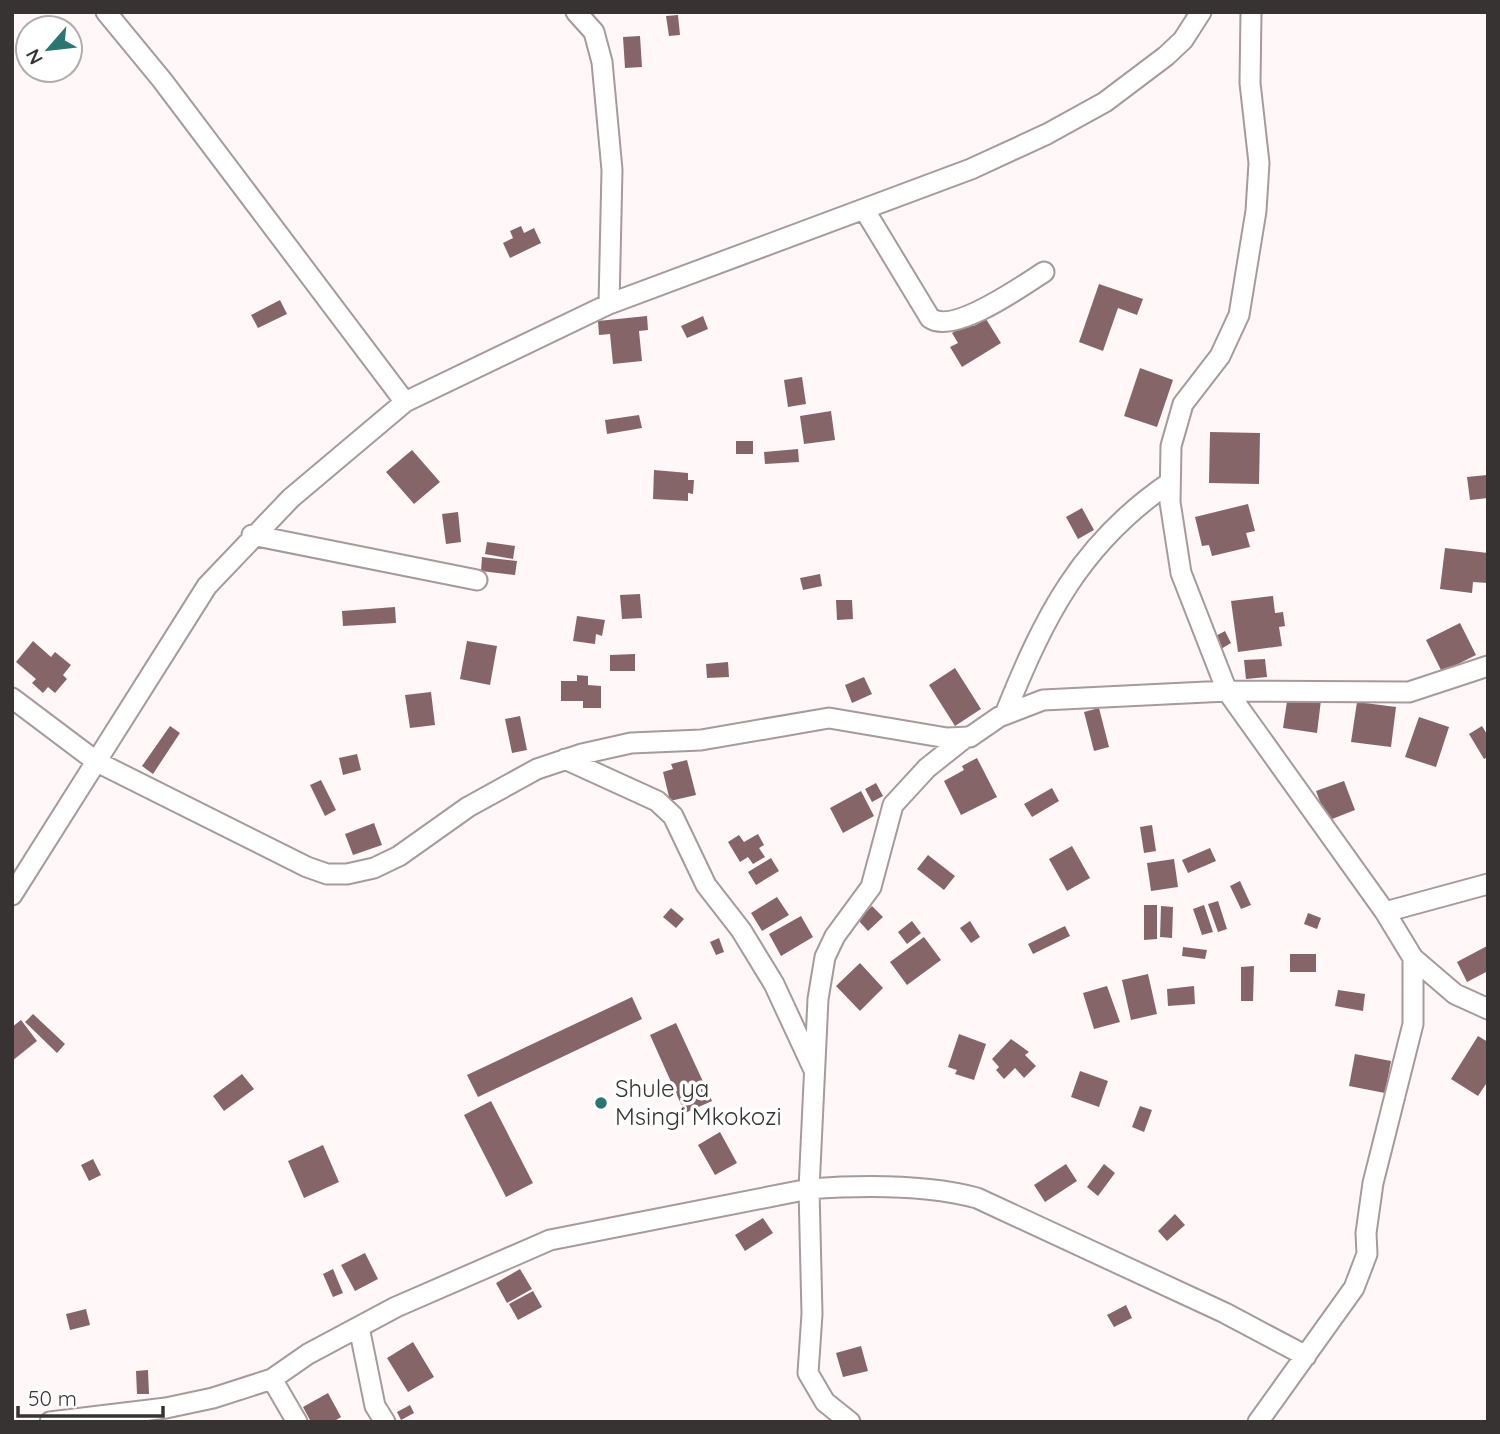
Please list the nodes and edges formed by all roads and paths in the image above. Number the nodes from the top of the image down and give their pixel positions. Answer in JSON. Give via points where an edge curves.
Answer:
{"nodes":[{"id":1,"x":106,"y":12,"type":"edge"},
{"id":2,"x":576,"y":12,"type":"edge"},
{"id":3,"x":1201,"y":12,"type":"edge"},
{"id":4,"x":1251,"y":12,"type":"edge"},
{"id":5,"x":864,"y":209,"type":"junction"},
{"id":6,"x":1044,"y":272,"type":"dead end"},
{"id":7,"x":609,"y":304,"type":"junction"},
{"id":8,"x":405,"y":402,"type":"junction"},
{"id":9,"x":1169,"y":483,"type":"junction"},
{"id":10,"x":252,"y":535,"type":"junction"},
{"id":11,"x":477,"y":580,"type":"dead end"},
{"id":12,"x":1488,"y":666,"type":"edge"},
{"id":13,"x":1227,"y":691,"type":"junction"},
{"id":14,"x":12,"y":698,"type":"edge"},
{"id":15,"x":1005,"y":714,"type":"junction"},
{"id":16,"x":966,"y":737,"type":"junction"},
{"id":17,"x":565,"y":759,"type":"junction"},
{"id":18,"x":97,"y":762,"type":"junction"},
{"id":19,"x":1488,"y":884,"type":"edge"},
{"id":20,"x":12,"y":895,"type":"edge"},
{"id":21,"x":1385,"y":912,"type":"junction"},
{"id":22,"x":1413,"y":958,"type":"junction"},
{"id":23,"x":1488,"y":1009,"type":"edge"},
{"id":24,"x":815,"y":1072,"type":"junction"},
{"id":25,"x":809,"y":1189,"type":"junction"},
{"id":26,"x":359,"y":1327,"type":"junction"},
{"id":27,"x":1306,"y":1356,"type":"junction"},
{"id":28,"x":272,"y":1379,"type":"junction"},
{"id":29,"x":824,"y":1412,"type":"edge"},
{"id":30,"x":166,"y":1415,"type":"edge"},
{"id":31,"x":50,"y":1422,"type":"edge"},
{"id":32,"x":297,"y":1422,"type":"edge"},
{"id":33,"x":386,"y":1422,"type":"edge"},
{"id":34,"x":850,"y":1422,"type":"edge"},
{"id":35,"x":1258,"y":1422,"type":"edge"}],
"edges":[{"from":1,"to":8,"type":"street"},
{"from":2,"to":7,"type":"street","via":[[594,32],[602,62],[612,170]]},
{"from":3,"to":5,"type":"street","via":[[1166,56],[1105,102],[971,169]]},
{"from":4,"to":9,"type":"street","via":[[1250,83],[1259,163],[1244,295],[1220,356],[1183,404],[1171,446]]},
{"from":5,"to":6,"type":"street","via":[[930,318],[939,323],[990,306]]},
{"from":5,"to":7,"type":"street"},
{"from":7,"to":8,"type":"street"},
{"from":8,"to":10,"type":"street"},
{"from":9,"to":13,"type":"street","via":[[1181,573]]},
{"from":9,"to":15,"type":"street","via":[[1110,529],[1081,566],[1041,633]]},
{"from":10,"to":11,"type":"street"},
{"from":10,"to":18,"type":"street","via":[[207,586]]},
{"from":12,"to":13,"type":"street","via":[[1409,692]]},
{"from":13,"to":15,"type":"street","via":[[1043,700]]},
{"from":13,"to":21,"type":"street"},
{"from":14,"to":18,"type":"street"},
{"from":15,"to":16,"type":"street"},
{"from":16,"to":17,"type":"street","via":[[947,738],[829,718],[701,740],[631,743]]},
{"from":16,"to":24,"type":"street","via":[[927,768],[893,805],[871,887],[830,943],[818,999]]},
{"from":17,"to":18,"type":"street","via":[[468,807],[399,856],[346,874],[307,867]]},
{"from":17,"to":24,"type":"street","via":[[657,801],[673,816],[706,885],[774,984]]},
{"from":18,"to":20,"type":"street"},
{"from":19,"to":21,"type":"street"},
{"from":21,"to":22,"type":"street"},
{"from":22,"to":23,"type":"street","via":[[1455,994]]},
{"from":22,"to":27,"type":"street","via":[[1413,1024],[1373,1183],[1367,1254],[1354,1288]]},
{"from":24,"to":25,"type":"street"},
{"from":25,"to":26,"type":"street","via":[[550,1240]]},
{"from":25,"to":27,"type":"street","via":[[843,1186],[941,1191],[977,1198],[1225,1313]]},
{"from":25,"to":29,"type":"street","via":[[808,1373]]},
{"from":26,"to":28,"type":"street"},
{"from":26,"to":33,"type":"street","via":[[375,1406]]},
{"from":27,"to":35,"type":"street"},
{"from":28,"to":30,"type":"street"},
{"from":28,"to":32,"type":"street"},
{"from":29,"to":34,"type":"street"},
{"from":30,"to":31,"type":"street"}]}
